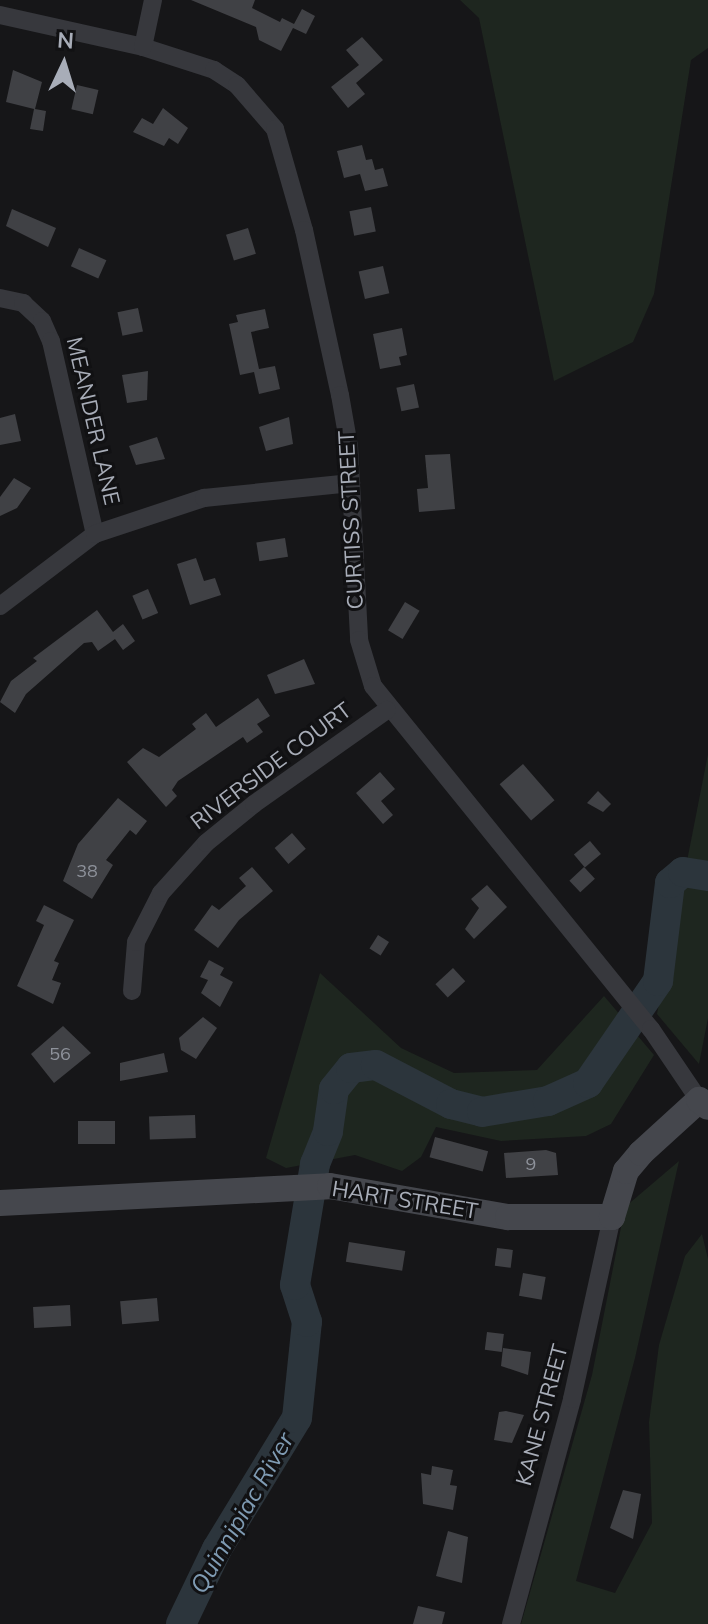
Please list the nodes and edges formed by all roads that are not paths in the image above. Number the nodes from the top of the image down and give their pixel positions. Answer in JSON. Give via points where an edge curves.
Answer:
{"nodes":[{"id":1,"x":153,"y":0,"type":"edge"},
{"id":2,"x":0,"y":15,"type":"edge"},
{"id":3,"x":143,"y":47,"type":"junction"},
{"id":4,"x":0,"y":298,"type":"edge"},
{"id":5,"x":351,"y":483,"type":"junction"},
{"id":6,"x":95,"y":534,"type":"junction"},
{"id":7,"x":0,"y":606,"type":"edge"},
{"id":8,"x":387,"y":710,"type":"junction"},
{"id":9,"x":132,"y":991,"type":"dead end"},
{"id":10,"x":704,"y":1104,"type":"edge"},
{"id":11,"x":0,"y":1203,"type":"edge"},
{"id":12,"x":612,"y":1217,"type":"junction"},
{"id":13,"x":511,"y":1624,"type":"edge"}],
"edges":[{"from":1,"to":3,"type":"street"},
{"from":2,"to":3,"type":"street","name":"CURTISS STREET"},
{"from":3,"to":5,"type":"street","name":"CURTISS STREET","via":[[225,77],[275,129],[304,230],[340,395]]},
{"from":4,"to":6,"type":"street","name":"MEANDER LANE","via":[[23,303],[42,321],[51,341]]},
{"from":5,"to":6,"type":"street","via":[[204,498]]},
{"from":5,"to":8,"type":"street","name":"CURTISS STREET","via":[[359,640],[373,686]]},
{"from":6,"to":7,"type":"street"},
{"from":8,"to":9,"type":"street","name":"RIVERSIDE COURT","via":[[206,843],[161,893],[136,942]]},
{"from":8,"to":10,"type":"street","name":"CURTISS STREET","via":[[651,1029]]},
{"from":10,"to":12,"type":"street","via":[[626,1171]]},
{"from":11,"to":12,"type":"street","name":"HART STREET","via":[[330,1186],[508,1217]]},
{"from":12,"to":13,"type":"street","name":"KANE STREET","via":[[572,1399]]}]}
